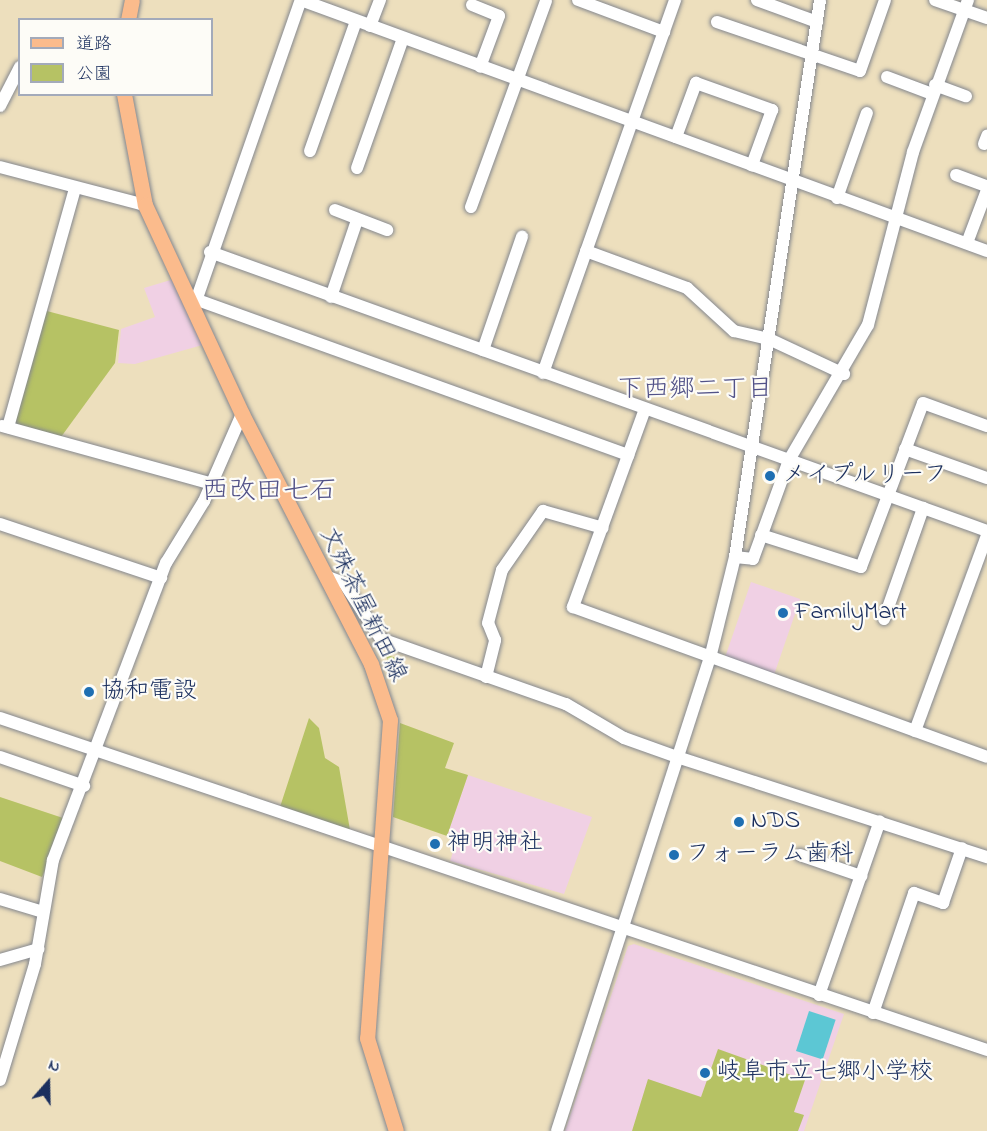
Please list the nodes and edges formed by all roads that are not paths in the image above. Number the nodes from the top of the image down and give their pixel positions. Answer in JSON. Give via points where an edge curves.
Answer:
{"nodes":[{"id":1,"x":132,"y":0,"type":"edge"},
{"id":2,"x":301,"y":0,"type":"edge"},
{"id":3,"x":380,"y":0,"type":"edge"},
{"id":4,"x":578,"y":0,"type":"edge"},
{"id":5,"x":675,"y":0,"type":"edge"},
{"id":6,"x":757,"y":0,"type":"edge"},
{"id":7,"x":820,"y":0,"type":"edge"},
{"id":8,"x":885,"y":0,"type":"edge"},
{"id":9,"x":935,"y":0,"type":"edge"},
{"id":10,"x":546,"y":1,"type":"edge"},
{"id":11,"x":472,"y":5,"type":"dead end"},
{"id":12,"x":966,"y":5,"type":"edge"},
{"id":13,"x":128,"y":18,"type":"edge"},
{"id":14,"x":987,"y":18,"type":"edge"},
{"id":15,"x":356,"y":21,"type":"junction"},
{"id":16,"x":717,"y":22,"type":"dead end"},
{"id":17,"x":817,"y":22,"type":"junction"},
{"id":18,"x":370,"y":26,"type":"junction"},
{"id":19,"x":664,"y":32,"type":"junction"},
{"id":20,"x":403,"y":38,"type":"junction"},
{"id":21,"x":812,"y":57,"type":"junction"},
{"id":22,"x":480,"y":67,"type":"junction"},
{"id":23,"x":18,"y":71,"type":"edge"},
{"id":24,"x":887,"y":77,"type":"dead end"},
{"id":25,"x":515,"y":80,"type":"junction"},
{"id":26,"x":934,"y":90,"type":"junction"},
{"id":27,"x":124,"y":96,"type":"edge"},
{"id":28,"x":966,"y":96,"type":"dead end"},
{"id":29,"x":0,"y":106,"type":"edge"},
{"id":30,"x":867,"y":113,"type":"dead end"},
{"id":31,"x":631,"y":124,"type":"junction"},
{"id":32,"x":675,"y":137,"type":"junction"},
{"id":33,"x":310,"y":151,"type":"dead end"},
{"id":34,"x":752,"y":165,"type":"junction"},
{"id":35,"x":0,"y":167,"type":"edge"},
{"id":36,"x":357,"y":168,"type":"dead end"},
{"id":37,"x":956,"y":175,"type":"dead end"},
{"id":38,"x":793,"y":180,"type":"junction"},
{"id":39,"x":75,"y":188,"type":"junction"},
{"id":40,"x":987,"y":188,"type":"edge"},
{"id":41,"x":837,"y":198,"type":"junction"},
{"id":42,"x":145,"y":205,"type":"junction"},
{"id":43,"x":471,"y":207,"type":"dead end"},
{"id":44,"x":335,"y":210,"type":"dead end"},
{"id":45,"x":897,"y":216,"type":"junction"},
{"id":46,"x":357,"y":220,"type":"junction"},
{"id":47,"x":387,"y":230,"type":"dead end"},
{"id":48,"x":522,"y":237,"type":"dead end"},
{"id":49,"x":967,"y":243,"type":"junction"},
{"id":50,"x":586,"y":250,"type":"junction"},
{"id":51,"x":987,"y":251,"type":"edge"},
{"id":52,"x":210,"y":252,"type":"junction"},
{"id":53,"x":193,"y":296,"type":"junction"},
{"id":54,"x":332,"y":297,"type":"junction"},
{"id":55,"x":769,"y":339,"type":"junction"},
{"id":56,"x":483,"y":350,"type":"junction"},
{"id":57,"x":543,"y":373,"type":"junction"},
{"id":58,"x":844,"y":374,"type":"junction"},
{"id":59,"x":645,"y":409,"type":"junction"},
{"id":60,"x":242,"y":414,"type":"junction"},
{"id":61,"x":4,"y":426,"type":"edge"},
{"id":62,"x":987,"y":426,"type":"edge"},
{"id":63,"x":752,"y":448,"type":"junction"},
{"id":64,"x":905,"y":449,"type":"junction"},
{"id":65,"x":628,"y":455,"type":"junction"},
{"id":66,"x":789,"y":460,"type":"junction"},
{"id":67,"x":987,"y":478,"type":"edge"},
{"id":68,"x":212,"y":484,"type":"junction"},
{"id":69,"x":888,"y":496,"type":"junction"},
{"id":70,"x":923,"y":508,"type":"junction"},
{"id":71,"x":0,"y":524,"type":"edge"},
{"id":72,"x":603,"y":528,"type":"junction"},
{"id":73,"x":987,"y":533,"type":"edge"},
{"id":74,"x":761,"y":535,"type":"junction"},
{"id":75,"x":735,"y":557,"type":"junction"},
{"id":76,"x":325,"y":576,"type":"junction"},
{"id":77,"x":160,"y":578,"type":"junction"},
{"id":78,"x":884,"y":619,"type":"dead end"},
{"id":79,"x":710,"y":658,"type":"junction"},
{"id":80,"x":486,"y":677,"type":"junction"},
{"id":81,"x":0,"y":718,"type":"edge"},
{"id":82,"x":915,"y":731,"type":"junction"},
{"id":83,"x":96,"y":751,"type":"junction"},
{"id":84,"x":0,"y":757,"type":"edge"},
{"id":85,"x":677,"y":757,"type":"junction"},
{"id":86,"x":987,"y":757,"type":"edge"},
{"id":87,"x":84,"y":786,"type":"junction"},
{"id":88,"x":880,"y":821,"type":"junction"},
{"id":89,"x":380,"y":848,"type":"junction"},
{"id":90,"x":962,"y":848,"type":"junction"},
{"id":91,"x":800,"y":855,"type":"dead end"},
{"id":92,"x":987,"y":856,"type":"edge"},
{"id":93,"x":861,"y":876,"type":"junction"},
{"id":94,"x":0,"y":899,"type":"edge"},
{"id":95,"x":43,"y":912,"type":"junction"},
{"id":96,"x":624,"y":925,"type":"junction"},
{"id":97,"x":38,"y":949,"type":"junction"},
{"id":98,"x":0,"y":960,"type":"edge"},
{"id":99,"x":819,"y":995,"type":"junction"},
{"id":100,"x":873,"y":1013,"type":"junction"},
{"id":101,"x":987,"y":1050,"type":"edge"},
{"id":102,"x":0,"y":1080,"type":"edge"},
{"id":103,"x":396,"y":1131,"type":"edge"},
{"id":104,"x":557,"y":1131,"type":"edge"}],
"edges":[{"from":1,"to":13,"type":"main road"},
{"from":2,"to":15,"type":"street"},
{"from":2,"to":52,"type":"street"},
{"from":3,"to":18,"type":"street"},
{"from":4,"to":19,"type":"street"},
{"from":5,"to":19,"type":"street"},
{"from":6,"to":17,"type":"street"},
{"from":7,"to":17,"type":"street"},
{"from":8,"to":21,"type":"street","via":[[860,71]]},
{"from":9,"to":12,"type":"street"},
{"from":10,"to":25,"type":"street"},
{"from":11,"to":22,"type":"street","via":[[499,16]]},
{"from":12,"to":14,"type":"street"},
{"from":12,"to":26,"type":"street"},
{"from":15,"to":18,"type":"street"},
{"from":15,"to":33,"type":"street"},
{"from":16,"to":21,"type":"street"},
{"from":17,"to":21,"type":"street"},
{"from":18,"to":20,"type":"street"},
{"from":19,"to":31,"type":"street"},
{"from":20,"to":22,"type":"street"},
{"from":20,"to":36,"type":"street"},
{"from":21,"to":38,"type":"street"},
{"from":22,"to":25,"type":"street"},
{"from":23,"to":29,"type":"street"},
{"from":24,"to":26,"type":"street"},
{"from":25,"to":31,"type":"street"},
{"from":25,"to":43,"type":"street"},
{"from":26,"to":28,"type":"street"},
{"from":26,"to":45,"type":"street"},
{"from":27,"to":42,"type":"main road","name":"文殊茶屋新田線"},
{"from":30,"to":41,"type":"street"},
{"from":31,"to":32,"type":"street"},
{"from":31,"to":50,"type":"street"},
{"from":32,"to":34,"type":"street"},
{"from":32,"to":34,"type":"street","via":[[696,83],[772,110]]},
{"from":34,"to":38,"type":"street"},
{"from":35,"to":39,"type":"street"},
{"from":37,"to":40,"type":"street"},
{"from":38,"to":41,"type":"street"},
{"from":38,"to":55,"type":"street"},
{"from":39,"to":42,"type":"street"},
{"from":39,"to":61,"type":"street"},
{"from":40,"to":49,"type":"street"},
{"from":41,"to":45,"type":"street"},
{"from":42,"to":53,"type":"main road","name":"文殊茶屋新田線"},
{"from":44,"to":46,"type":"street"},
{"from":45,"to":49,"type":"street"},
{"from":45,"to":58,"type":"street","via":[[868,325]]},
{"from":46,"to":47,"type":"street"},
{"from":46,"to":54,"type":"street"},
{"from":48,"to":56,"type":"street"},
{"from":49,"to":51,"type":"street"},
{"from":50,"to":55,"type":"street","via":[[687,288],[734,331]]},
{"from":50,"to":57,"type":"street"},
{"from":52,"to":53,"type":"street"},
{"from":52,"to":54,"type":"street"},
{"from":53,"to":60,"type":"main road","name":"文殊茶屋新田線"},
{"from":53,"to":65,"type":"street"},
{"from":54,"to":56,"type":"street"},
{"from":55,"to":58,"type":"street"},
{"from":55,"to":63,"type":"street"},
{"from":56,"to":57,"type":"street"},
{"from":57,"to":59,"type":"street"},
{"from":58,"to":66,"type":"street"},
{"from":59,"to":63,"type":"street"},
{"from":59,"to":65,"type":"street"},
{"from":60,"to":68,"type":"street"},
{"from":60,"to":76,"type":"main road","name":"文殊茶屋新田線"},
{"from":61,"to":68,"type":"street"},
{"from":62,"to":64,"type":"street","via":[[923,403]]},
{"from":63,"to":66,"type":"street"},
{"from":63,"to":75,"type":"street"},
{"from":64,"to":67,"type":"street"},
{"from":64,"to":69,"type":"street"},
{"from":65,"to":72,"type":"street"},
{"from":66,"to":69,"type":"street"},
{"from":66,"to":74,"type":"street"},
{"from":68,"to":77,"type":"street"},
{"from":69,"to":70,"type":"street"},
{"from":69,"to":74,"type":"street","via":[[856,569]]},
{"from":70,"to":73,"type":"street"},
{"from":70,"to":78,"type":"street"},
{"from":71,"to":77,"type":"street"},
{"from":72,"to":79,"type":"street","via":[[573,607]]},
{"from":72,"to":80,"type":"street","via":[[543,511],[502,570],[488,623],[495,640]]},
{"from":73,"to":82,"type":"street"},
{"from":74,"to":75,"type":"street","via":[[753,559]]},
{"from":75,"to":79,"type":"street"},
{"from":76,"to":80,"type":"street","via":[[344,583],[381,639]]},
{"from":76,"to":89,"type":"main road","name":"文殊茶屋新田線","via":[[371,664],[390,720]]},
{"from":77,"to":83,"type":"street"},
{"from":79,"to":82,"type":"street"},
{"from":79,"to":85,"type":"street"},
{"from":80,"to":85,"type":"street","via":[[566,704],[624,738]]},
{"from":81,"to":83,"type":"street"},
{"from":82,"to":86,"type":"street"},
{"from":83,"to":87,"type":"street"},
{"from":83,"to":89,"type":"street"},
{"from":84,"to":87,"type":"street"},
{"from":85,"to":88,"type":"street"},
{"from":85,"to":96,"type":"street"},
{"from":87,"to":95,"type":"street","via":[[53,860]]},
{"from":88,"to":90,"type":"street"},
{"from":88,"to":93,"type":"street"},
{"from":89,"to":96,"type":"street"},
{"from":89,"to":103,"type":"main road","name":"文殊茶屋新田線","via":[[367,1038]]},
{"from":90,"to":92,"type":"street"},
{"from":90,"to":100,"type":"street","via":[[943,903],[914,893]]},
{"from":91,"to":93,"type":"street"},
{"from":93,"to":99,"type":"street"},
{"from":94,"to":95,"type":"street"},
{"from":95,"to":97,"type":"street"},
{"from":96,"to":99,"type":"street"},
{"from":96,"to":104,"type":"street"},
{"from":97,"to":98,"type":"street"},
{"from":97,"to":102,"type":"street"},
{"from":99,"to":100,"type":"street"},
{"from":100,"to":101,"type":"street"}]}
